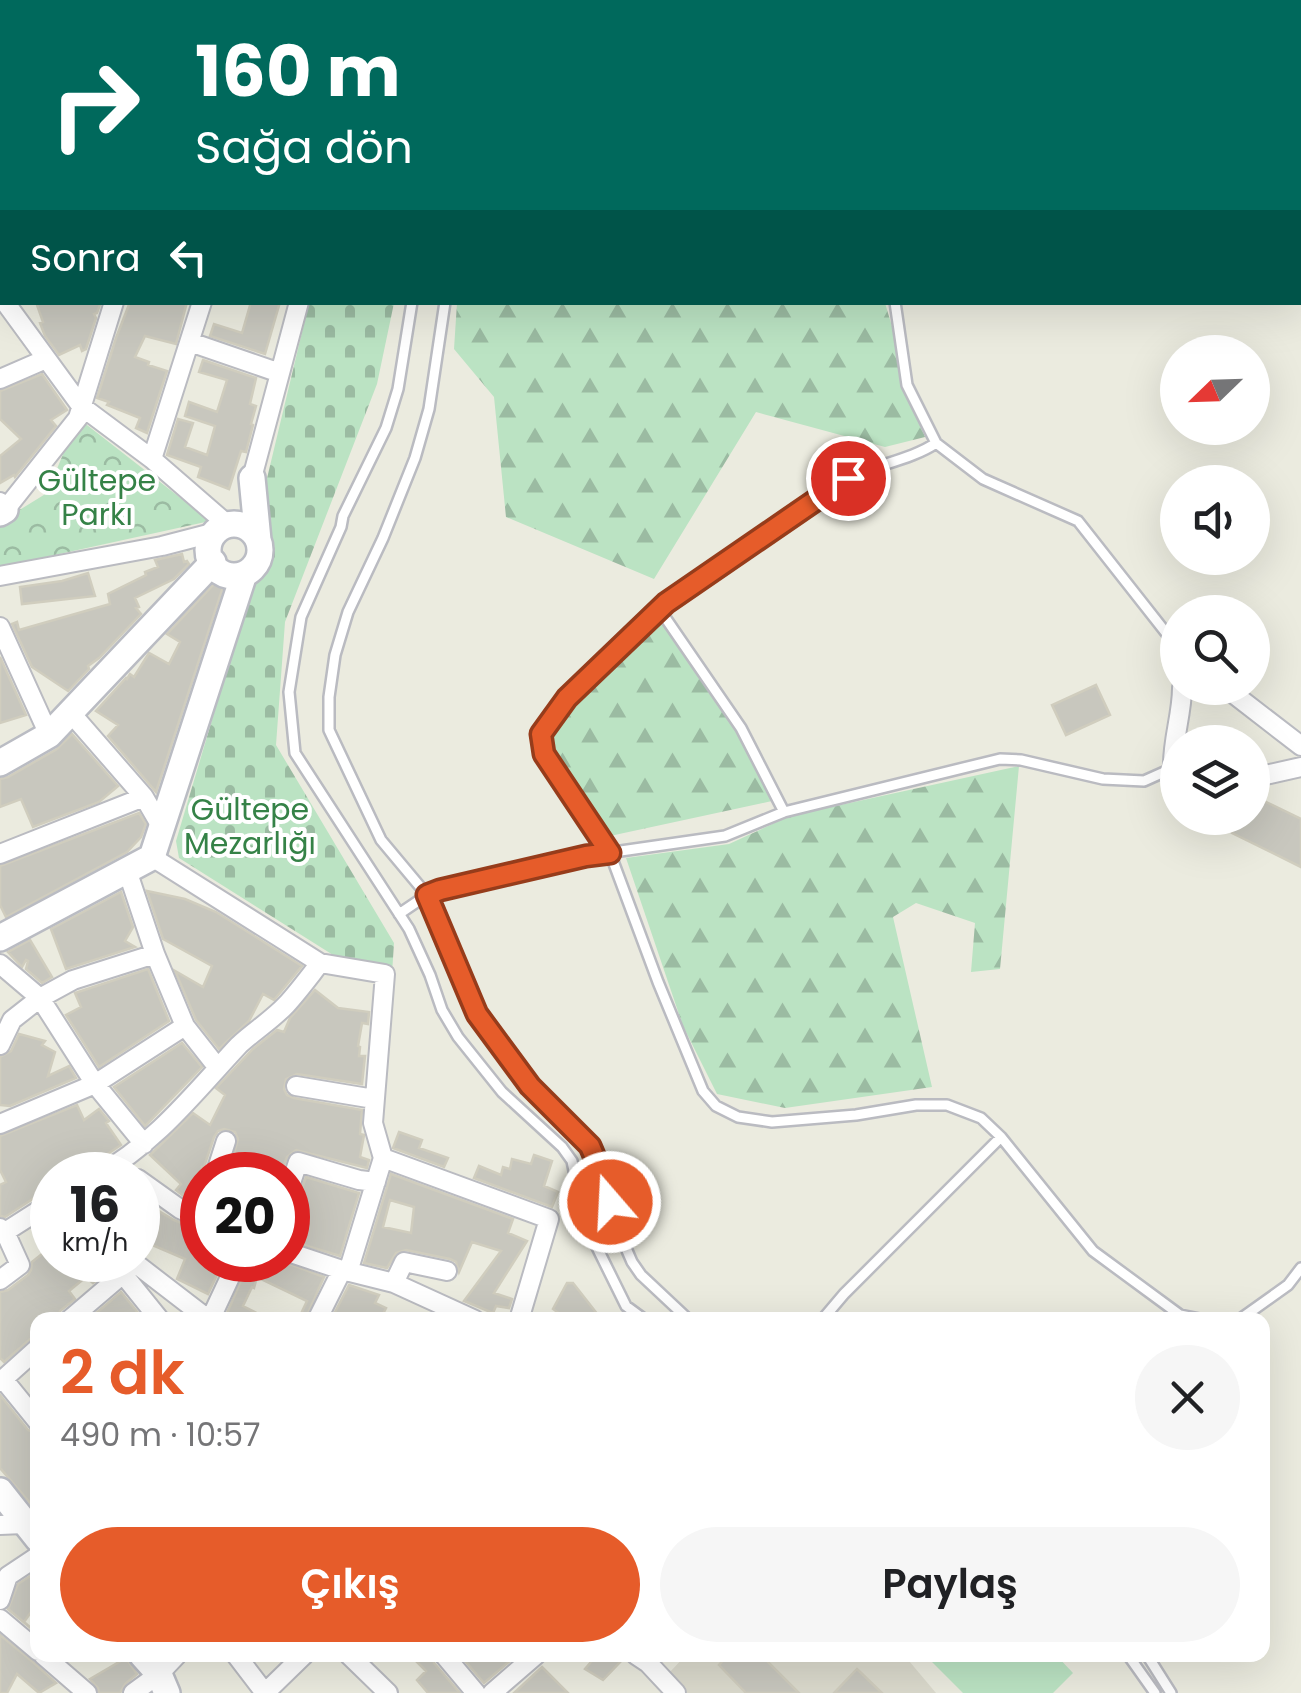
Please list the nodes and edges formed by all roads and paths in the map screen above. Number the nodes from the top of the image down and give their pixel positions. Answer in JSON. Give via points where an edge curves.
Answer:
{"nodes":[{"id":1,"x":9,"y":305,"type":"edge"},
{"id":2,"x":113,"y":305,"type":"edge"},
{"id":3,"x":201,"y":305,"type":"edge"},
{"id":4,"x":299,"y":305,"type":"edge"},
{"id":5,"x":412,"y":305,"type":"edge"},
{"id":6,"x":445,"y":305,"type":"edge"},
{"id":7,"x":895,"y":305,"type":"edge"},
{"id":8,"x":190,"y":342,"type":"junction"},
{"id":9,"x":46,"y":358,"type":"junction"},
{"id":10,"x":280,"y":373,"type":"junction"},
{"id":11,"x":0,"y":379,"type":"edge"},
{"id":12,"x":81,"y":406,"type":"junction"},
{"id":13,"x":936,"y":443,"type":"junction"},
{"id":14,"x":152,"y":460,"type":"junction"},
{"id":15,"x":252,"y":478,"type":"junction"},
{"id":16,"x":2,"y":508,"type":"edge"},
{"id":17,"x":226,"y":527,"type":"junction"},
{"id":18,"x":258,"y":540,"type":"junction"},
{"id":19,"x":213,"y":562,"type":"junction"},
{"id":20,"x":244,"y":574,"type":"junction"},
{"id":21,"x":0,"y":576,"type":"edge"},
{"id":22,"x":660,"y":610,"type":"junction"},
{"id":23,"x":1160,"y":625,"type":"edge"},
{"id":24,"x":0,"y":627,"type":"edge"},
{"id":25,"x":1248,"y":705,"type":"edge"},
{"id":26,"x":70,"y":712,"type":"junction"},
{"id":27,"x":49,"y":736,"type":"junction"},
{"id":28,"x":1301,"y":746,"type":"edge"},
{"id":29,"x":0,"y":764,"type":"edge"},
{"id":30,"x":1301,"y":768,"type":"edge"},
{"id":31,"x":1270,"y":774,"type":"edge"},
{"id":32,"x":1160,"y":775,"type":"edge"},
{"id":33,"x":144,"y":797,"type":"junction"},
{"id":34,"x":784,"y":812,"type":"junction"},
{"id":35,"x":162,"y":828,"type":"junction"},
{"id":36,"x":610,"y":853,"type":"junction"},
{"id":37,"x":0,"y":854,"type":"edge"},
{"id":38,"x":152,"y":857,"type":"junction"},
{"id":39,"x":127,"y":870,"type":"junction"},
{"id":40,"x":427,"y":895,"type":"junction"},
{"id":41,"x":399,"y":914,"type":"junction"},
{"id":42,"x":0,"y":938,"type":"edge"},
{"id":43,"x":155,"y":954,"type":"junction"},
{"id":44,"x":0,"y":964,"type":"edge"},
{"id":45,"x":320,"y":964,"type":"junction"},
{"id":46,"x":40,"y":998,"type":"junction"},
{"id":47,"x":185,"y":1026,"type":"junction"},
{"id":48,"x":0,"y":1045,"type":"edge"},
{"id":49,"x":218,"y":1068,"type":"junction"},
{"id":50,"x":95,"y":1084,"type":"junction"},
{"id":51,"x":296,"y":1086,"type":"dead end"},
{"id":52,"x":374,"y":1099,"type":"junction"},
{"id":53,"x":0,"y":1124,"type":"edge"},
{"id":54,"x":1002,"y":1137,"type":"junction"},
{"id":55,"x":226,"y":1141,"type":"dead end"},
{"id":56,"x":144,"y":1144,"type":"junction"},
{"id":57,"x":140,"y":1152,"type":"edge"},
{"id":58,"x":222,"y":1152,"type":"edge"},
{"id":59,"x":383,"y":1158,"type":"junction"},
{"id":60,"x":310,"y":1166,"type":"edge"},
{"id":61,"x":376,"y":1182,"type":"junction"},
{"id":62,"x":30,"y":1214,"type":"edge"},
{"id":63,"x":2,"y":1230,"type":"edge"},
{"id":64,"x":310,"y":1259,"type":"edge"},
{"id":65,"x":1301,"y":1268,"type":"edge"},
{"id":66,"x":448,"y":1270,"type":"dead end"},
{"id":67,"x":345,"y":1271,"type":"junction"},
{"id":68,"x":0,"y":1280,"type":"edge"},
{"id":69,"x":110,"y":1282,"type":"edge"},
{"id":70,"x":138,"y":1282,"type":"edge"},
{"id":71,"x":153,"y":1282,"type":"edge"},
{"id":72,"x":228,"y":1282,"type":"edge"},
{"id":73,"x":394,"y":1283,"type":"junction"},
{"id":74,"x":1288,"y":1285,"type":"junction"},
{"id":75,"x":1301,"y":1289,"type":"edge"},
{"id":76,"x":78,"y":1312,"type":"edge"},
{"id":77,"x":155,"y":1312,"type":"edge"},
{"id":78,"x":198,"y":1312,"type":"edge"},
{"id":79,"x":214,"y":1312,"type":"edge"},
{"id":80,"x":322,"y":1312,"type":"edge"},
{"id":81,"x":457,"y":1312,"type":"edge"},
{"id":82,"x":521,"y":1312,"type":"edge"},
{"id":83,"x":634,"y":1312,"type":"edge"},
{"id":84,"x":681,"y":1312,"type":"edge"},
{"id":85,"x":829,"y":1312,"type":"edge"},
{"id":86,"x":1175,"y":1312,"type":"edge"},
{"id":87,"x":1250,"y":1312,"type":"edge"},
{"id":88,"x":30,"y":1355,"type":"edge"},
{"id":89,"x":2,"y":1380,"type":"edge"},
{"id":90,"x":30,"y":1413,"type":"edge"},
{"id":91,"x":0,"y":1490,"type":"edge"},
{"id":92,"x":21,"y":1529,"type":"edge"},
{"id":93,"x":30,"y":1561,"type":"edge"},
{"id":94,"x":0,"y":1600,"type":"edge"},
{"id":95,"x":0,"y":1619,"type":"edge"},
{"id":96,"x":30,"y":1644,"type":"edge"},
{"id":97,"x":51,"y":1662,"type":"edge"},
{"id":98,"x":241,"y":1662,"type":"edge"},
{"id":99,"x":297,"y":1662,"type":"edge"},
{"id":100,"x":356,"y":1662,"type":"edge"},
{"id":101,"x":450,"y":1662,"type":"edge"},
{"id":102,"x":528,"y":1662,"type":"edge"},
{"id":103,"x":649,"y":1662,"type":"edge"},
{"id":104,"x":1133,"y":1662,"type":"edge"},
{"id":105,"x":1151,"y":1662,"type":"edge"},
{"id":106,"x":156,"y":1674,"type":"edge"},
{"id":107,"x":88,"y":1693,"type":"edge"},
{"id":108,"x":133,"y":1693,"type":"edge"},
{"id":109,"x":265,"y":1693,"type":"edge"},
{"id":110,"x":388,"y":1693,"type":"edge"},
{"id":111,"x":476,"y":1693,"type":"edge"},
{"id":112,"x":492,"y":1693,"type":"edge"},
{"id":113,"x":676,"y":1693,"type":"edge"},
{"id":114,"x":1155,"y":1693,"type":"edge"},
{"id":115,"x":1170,"y":1693,"type":"edge"}],
"edges":[{"from":1,"to":9,"type":"street"},
{"from":2,"to":12,"type":"street"},
{"from":3,"to":8,"type":"street"},
{"from":4,"to":10,"type":"street"},
{"from":5,"to":41,"type":"lane","via":[[386,428],[301,617],[289,692],[295,753]]},
{"from":6,"to":40,"type":"lane","via":[[415,458],[348,612],[328,698],[329,730],[381,840]]},
{"from":7,"to":13,"type":"lane","via":[[907,385]]},
{"from":8,"to":10,"type":"street"},
{"from":8,"to":14,"type":"street"},
{"from":9,"to":11,"type":"street"},
{"from":9,"to":12,"type":"street"},
{"from":10,"to":15,"type":"street"},
{"from":12,"to":14,"type":"street"},
{"from":12,"to":16,"type":"street"},
{"from":13,"to":22,"type":"lane","via":[[848,478]]},
{"from":13,"to":23,"type":"lane","via":[[983,479],[1078,521]]},
{"from":14,"to":17,"type":"street"},
{"from":15,"to":17,"type":"street"},
{"from":15,"to":18,"type":"street"},
{"from":17,"to":18,"type":"street","via":[[249,529]]},
{"from":17,"to":19,"type":"street","via":[[209,545]]},
{"from":17,"to":21,"type":"street","via":[[162,546]]},
{"from":18,"to":20,"type":"street","via":[[259,556]]},
{"from":19,"to":20,"type":"street","via":[[228,575]]},
{"from":19,"to":26,"type":"street"},
{"from":20,"to":35,"type":"street"},
{"from":22,"to":34,"type":"lane","via":[[742,728]]},
{"from":22,"to":36,"type":"lane","via":[[567,698],[541,734],[544,754]]},
{"from":24,"to":27,"type":"street"},
{"from":25,"to":28,"type":"street"},
{"from":26,"to":27,"type":"street"},
{"from":26,"to":33,"type":"street"},
{"from":27,"to":29,"type":"street"},
{"from":30,"to":31,"type":"street"},
{"from":32,"to":34,"type":"lane","via":[[1102,779],[1000,759]]},
{"from":33,"to":35,"type":"street"},
{"from":33,"to":37,"type":"street"},
{"from":34,"to":36,"type":"lane","via":[[726,836]]},
{"from":35,"to":38,"type":"street"},
{"from":36,"to":40,"type":"lane"},
{"from":36,"to":54,"type":"lane","via":[[702,1091],[716,1106],[772,1122],[947,1105],[981,1118]]},
{"from":38,"to":39,"type":"street"},
{"from":38,"to":45,"type":"street"},
{"from":39,"to":42,"type":"street"},
{"from":39,"to":43,"type":"street"},
{"from":40,"to":41,"type":"lane"},
{"from":40,"to":84,"type":"lane","via":[[477,1014],[530,1086],[590,1146],[632,1262]]},
{"from":41,"to":83,"type":"lane","via":[[458,1037],[572,1161],[585,1223]]},
{"from":43,"to":46,"type":"street","via":[[73,980]]},
{"from":43,"to":47,"type":"street"},
{"from":44,"to":46,"type":"street"},
{"from":45,"to":49,"type":"street"},
{"from":45,"to":52,"type":"street","via":[[385,974]]},
{"from":46,"to":48,"type":"street","via":[[12,1020]]},
{"from":46,"to":50,"type":"street"},
{"from":47,"to":49,"type":"street"},
{"from":47,"to":50,"type":"street"},
{"from":49,"to":56,"type":"street"},
{"from":50,"to":53,"type":"street"},
{"from":50,"to":56,"type":"street"},
{"from":51,"to":52,"type":"street"},
{"from":52,"to":59,"type":"street"},
{"from":54,"to":85,"type":"lane"},
{"from":54,"to":86,"type":"lane","via":[[1093,1251]]},
{"from":55,"to":58,"type":"street"},
{"from":56,"to":57,"type":"street"},
{"from":59,"to":61,"type":"street"},
{"from":59,"to":82,"type":"street","via":[[549,1219]]},
{"from":60,"to":61,"type":"street"},
{"from":61,"to":67,"type":"street"},
{"from":62,"to":63,"type":"street"},
{"from":63,"to":68,"type":"street","via":[[20,1264]]},
{"from":64,"to":67,"type":"street"},
{"from":65,"to":74,"type":"lane"},
{"from":66,"to":73,"type":"street","via":[[404,1262]]},
{"from":67,"to":73,"type":"street"},
{"from":67,"to":80,"type":"street"},
{"from":69,"to":76,"type":"street"},
{"from":70,"to":77,"type":"street"},
{"from":71,"to":78,"type":"street"},
{"from":72,"to":79,"type":"street"},
{"from":73,"to":81,"type":"street"},
{"from":74,"to":75,"type":"lane"},
{"from":74,"to":87,"type":"lane"},
{"from":88,"to":89,"type":"street"},
{"from":89,"to":90,"type":"street"},
{"from":91,"to":92,"type":"street"},
{"from":93,"to":94,"type":"street","via":[[8,1576]]},
{"from":95,"to":96,"type":"street"},
{"from":97,"to":107,"type":"street"},
{"from":98,"to":109,"type":"street"},
{"from":99,"to":109,"type":"street"},
{"from":100,"to":110,"type":"street"},
{"from":101,"to":111,"type":"street"},
{"from":102,"to":112,"type":"street"},
{"from":103,"to":113,"type":"street"},
{"from":104,"to":114,"type":"lane"},
{"from":105,"to":115,"type":"lane"},
{"from":106,"to":108,"type":"street"}]}
